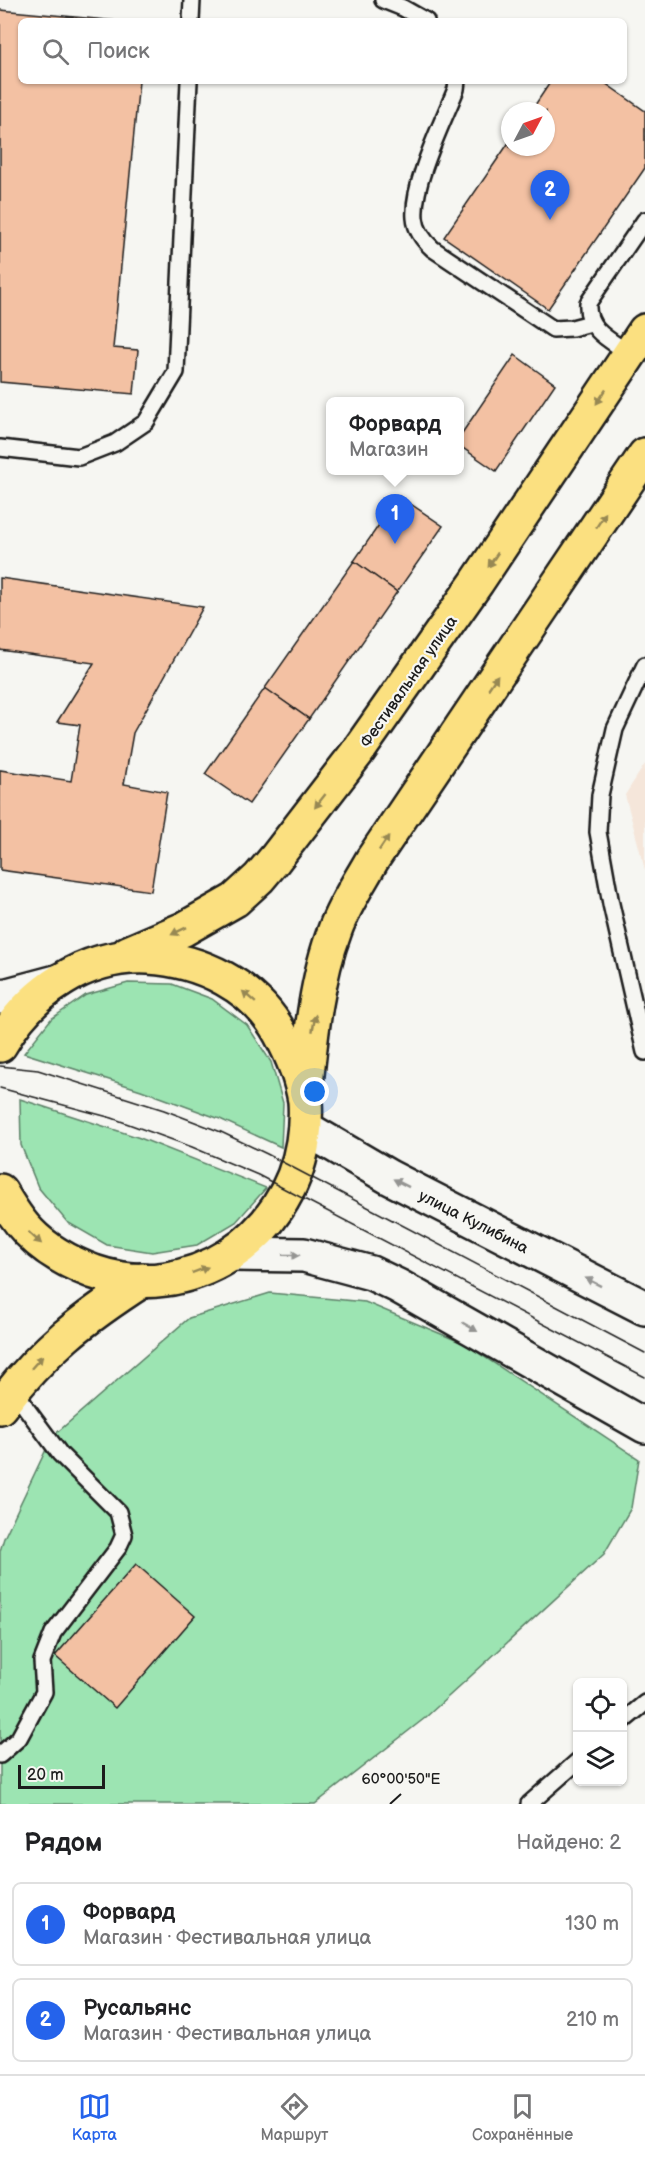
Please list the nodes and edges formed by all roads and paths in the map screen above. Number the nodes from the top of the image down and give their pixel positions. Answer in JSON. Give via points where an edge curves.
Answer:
{"nodes":[{"id":1,"x":192,"y":0,"type":"edge"},
{"id":2,"x":384,"y":0,"type":"edge"},
{"id":3,"x":191,"y":18,"type":"edge"},
{"id":4,"x":420,"y":18,"type":"edge"},
{"id":5,"x":189,"y":84,"type":"edge"},
{"id":6,"x":457,"y":84,"type":"edge"},
{"id":7,"x":645,"y":220,"type":"edge"},
{"id":8,"x":591,"y":323,"type":"junction"},
{"id":9,"x":637,"y":343,"type":"edge"},
{"id":10,"x":0,"y":448,"type":"edge"},
{"id":11,"x":645,"y":455,"type":"edge"},
{"id":12,"x":645,"y":665,"type":"edge"},
{"id":13,"x":638,"y":698,"type":"edge"},
{"id":14,"x":107,"y":961,"type":"junction"},
{"id":15,"x":60,"y":981,"type":"junction"},
{"id":16,"x":0,"y":997,"type":"edge"},
{"id":17,"x":0,"y":1045,"type":"edge"},
{"id":18,"x":645,"y":1052,"type":"edge"},
{"id":19,"x":305,"y":1115,"type":"junction"},
{"id":20,"x":0,"y":1191,"type":"edge"},
{"id":21,"x":232,"y":1254,"type":"junction"},
{"id":22,"x":143,"y":1280,"type":"junction"},
{"id":23,"x":645,"y":1308,"type":"edge"},
{"id":24,"x":7,"y":1397,"type":"edge"},
{"id":25,"x":645,"y":1426,"type":"edge"},
{"id":26,"x":645,"y":1703,"type":"edge"},
{"id":27,"x":627,"y":1718,"type":"edge"},
{"id":28,"x":0,"y":1755,"type":"edge"},
{"id":29,"x":573,"y":1765,"type":"edge"},
{"id":30,"x":529,"y":1804,"type":"edge"}],
"edges":[{"from":1,"to":3,"type":"lane"},
{"from":2,"to":4,"type":"lane"},
{"from":5,"to":10,"type":"lane","via":[[176,372],[146,422],[115,443],[79,457]]},
{"from":6,"to":8,"type":"lane","via":[[418,185],[415,219],[422,238],[553,328]]},
{"from":7,"to":8,"type":"lane","via":[[591,296],[587,313]]},
{"from":8,"to":9,"type":"lane","via":[[600,334]]},
{"from":9,"to":14,"type":"main road","name":"Фестивальная улица","one_way":true,"via":[[477,582],[356,754],[265,872],[235,900],[193,924]]},
{"from":19,"to":11,"type":"main road","one_way":true,"via":[[310,1042],[321,975],[350,897]]},
{"from":12,"to":13,"type":"lane"},
{"from":13,"to":18,"type":"lane","via":[[615,729],[600,795],[598,832],[610,904]]},
{"from":14,"to":15,"type":"main road"},
{"from":19,"to":14,"type":"main road","one_way":true,"via":[[294,1060],[274,1024],[234,984],[171,959]]},
{"from":15,"to":16,"type":"street"},
{"from":15,"to":17,"type":"main road","via":[[26,1008]]},
{"from":19,"to":21,"type":"main road","via":[[297,1170],[279,1207],[266,1225]]},
{"from":23,"to":19,"type":"street","name":"улица Кулибина","one_way":true,"via":[[389,1177]]},
{"from":20,"to":22,"type":"main road","one_way":true,"via":[[17,1219],[59,1256],[106,1276]]},
{"from":22,"to":21,"type":"main road","one_way":true,"via":[[185,1275]]},
{"from":21,"to":25,"type":"street","one_way":true,"via":[[304,1255],[371,1273]]},
{"from":24,"to":22,"type":"main road","one_way":true,"via":[[47,1351],[81,1322]]},
{"from":24,"to":28,"type":"lane","via":[[26,1408],[60,1454],[118,1512],[124,1535],[53,1633],[42,1661],[44,1692],[19,1738]]},
{"from":26,"to":27,"type":"lane"},
{"from":29,"to":30,"type":"lane"}]}
